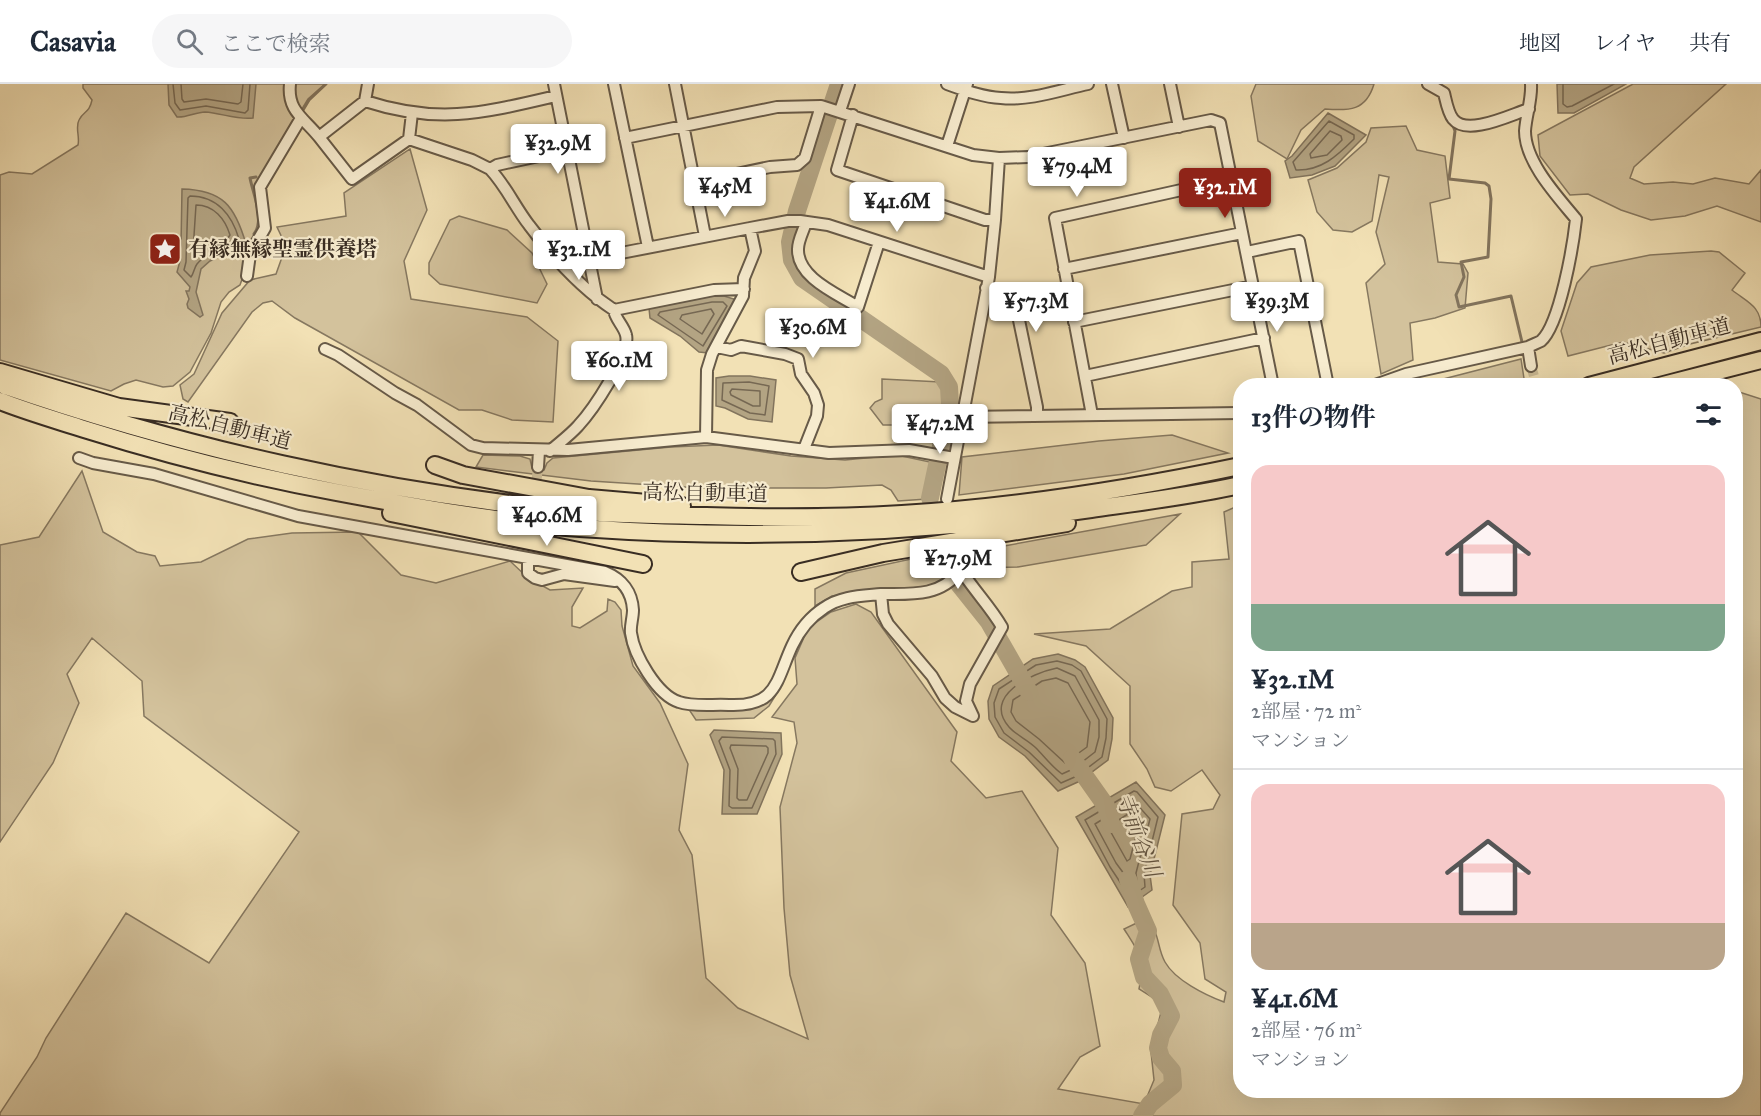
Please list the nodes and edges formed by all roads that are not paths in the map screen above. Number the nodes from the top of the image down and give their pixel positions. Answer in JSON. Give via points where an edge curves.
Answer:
{"nodes":[{"id":1,"x":290,"y":84,"type":"edge"},
{"id":2,"x":368,"y":84,"type":"edge"},
{"id":3,"x":554,"y":84,"type":"edge"},
{"id":4,"x":614,"y":84,"type":"edge"},
{"id":5,"x":675,"y":84,"type":"edge"},
{"id":6,"x":849,"y":84,"type":"edge"},
{"id":7,"x":947,"y":84,"type":"edge"},
{"id":8,"x":1089,"y":84,"type":"edge"},
{"id":9,"x":1112,"y":84,"type":"edge"},
{"id":10,"x":1170,"y":84,"type":"edge"},
{"id":11,"x":1428,"y":84,"type":"edge"},
{"id":12,"x":1531,"y":84,"type":"edge"},
{"id":13,"x":966,"y":87,"type":"edge"},
{"id":14,"x":556,"y":96,"type":"junction"},
{"id":15,"x":365,"y":101,"type":"junction"},
{"id":16,"x":831,"y":108,"type":"junction"},
{"id":17,"x":1529,"y":109,"type":"junction"},
{"id":18,"x":412,"y":113,"type":"junction"},
{"id":19,"x":853,"y":115,"type":"junction"},
{"id":20,"x":301,"y":118,"type":"junction"},
{"id":21,"x":683,"y":127,"type":"junction"},
{"id":22,"x":1179,"y":127,"type":"junction"},
{"id":23,"x":319,"y":137,"type":"junction"},
{"id":24,"x":625,"y":138,"type":"junction"},
{"id":25,"x":1124,"y":138,"type":"junction"},
{"id":26,"x":409,"y":139,"type":"junction"},
{"id":27,"x":947,"y":146,"type":"junction"},
{"id":28,"x":567,"y":150,"type":"junction"},
{"id":29,"x":999,"y":158,"type":"junction"},
{"id":30,"x":489,"y":169,"type":"junction"},
{"id":31,"x":1231,"y":179,"type":"junction"},
{"id":32,"x":694,"y":183,"type":"junction"},
{"id":33,"x":996,"y":220,"type":"junction"},
{"id":34,"x":803,"y":222,"type":"junction"},
{"id":35,"x":750,"y":228,"type":"junction"},
{"id":36,"x":1242,"y":233,"type":"junction"},
{"id":37,"x":705,"y":236,"type":"junction"},
{"id":38,"x":879,"y":242,"type":"junction"},
{"id":39,"x":648,"y":247,"type":"junction"},
{"id":40,"x":1246,"y":252,"type":"junction"},
{"id":41,"x":590,"y":259,"type":"junction"},
{"id":42,"x":1064,"y":269,"type":"junction"},
{"id":43,"x":247,"y":276,"type":"dead end"},
{"id":44,"x":987,"y":283,"type":"junction"},
{"id":45,"x":1253,"y":286,"type":"junction"},
{"id":46,"x":744,"y":289,"type":"junction"},
{"id":47,"x":597,"y":299,"type":"junction"},
{"id":48,"x":614,"y":310,"type":"junction"},
{"id":49,"x":1074,"y":322,"type":"junction"},
{"id":50,"x":1264,"y":339,"type":"junction"},
{"id":51,"x":1761,"y":341,"type":"edge"},
{"id":52,"x":717,"y":347,"type":"junction"},
{"id":53,"x":1528,"y":347,"type":"junction"},
{"id":54,"x":325,"y":350,"type":"dead end"},
{"id":55,"x":1761,"y":360,"type":"edge"},
{"id":56,"x":1531,"y":366,"type":"tunnel mouth"},
{"id":57,"x":0,"y":372,"type":"edge"},
{"id":58,"x":1085,"y":375,"type":"junction"},
{"id":59,"x":1272,"y":378,"type":"edge"},
{"id":60,"x":1326,"y":378,"type":"edge"},
{"id":61,"x":1395,"y":378,"type":"edge"},
{"id":62,"x":1620,"y":378,"type":"edge"},
{"id":63,"x":1690,"y":378,"type":"edge"},
{"id":64,"x":0,"y":384,"type":"edge"},
{"id":65,"x":0,"y":401,"type":"edge"},
{"id":66,"x":1233,"y":413,"type":"edge"},
{"id":67,"x":1092,"y":415,"type":"junction"},
{"id":68,"x":1037,"y":416,"type":"junction"},
{"id":69,"x":961,"y":417,"type":"junction"},
{"id":70,"x":230,"y":422,"type":"dead end"},
{"id":71,"x":706,"y":437,"type":"junction"},
{"id":72,"x":804,"y":449,"type":"junction"},
{"id":73,"x":544,"y":451,"type":"junction"},
{"id":74,"x":945,"y":457,"type":"junction"},
{"id":75,"x":79,"y":458,"type":"dead end"},
{"id":76,"x":435,"y":465,"type":"dead end"},
{"id":77,"x":538,"y":466,"type":"tunnel mouth"},
{"id":78,"x":1233,"y":467,"type":"edge"},
{"id":79,"x":286,"y":483,"type":"junction"},
{"id":80,"x":1233,"y":487,"type":"edge"},
{"id":81,"x":1211,"y":492,"type":"junction"},
{"id":82,"x":947,"y":499,"type":"dead end"},
{"id":83,"x":760,"y":518,"type":"junction"},
{"id":84,"x":952,"y":553,"type":"dead end"},
{"id":85,"x":528,"y":563,"type":"dead end"},
{"id":86,"x":643,"y":564,"type":"dead end"},
{"id":87,"x":801,"y":573,"type":"dead end"},
{"id":88,"x":956,"y":575,"type":"junction"},
{"id":89,"x":621,"y":582,"type":"junction"},
{"id":90,"x":881,"y":594,"type":"junction"}],
"edges":[{"from":1,"to":20,"type":"street","via":[[292,108]]},
{"from":2,"to":15,"type":"street"},
{"from":3,"to":14,"type":"street"},
{"from":4,"to":24,"type":"street"},
{"from":5,"to":21,"type":"street"},
{"from":6,"to":16,"type":"street"},
{"from":7,"to":13,"type":"street"},
{"from":8,"to":13,"type":"street","via":[[1002,99]]},
{"from":9,"to":25,"type":"street"},
{"from":10,"to":22,"type":"street"},
{"from":11,"to":17,"type":"street","via":[[1444,93],[1451,117],[1464,125],[1484,124]]},
{"from":12,"to":17,"type":"street"},
{"from":13,"to":27,"type":"street"},
{"from":14,"to":18,"type":"street","via":[[459,115]]},
{"from":14,"to":28,"type":"street"},
{"from":15,"to":18,"type":"street"},
{"from":15,"to":23,"type":"street"},
{"from":16,"to":19,"type":"street"},
{"from":16,"to":21,"type":"street","via":[[777,107]]},
{"from":16,"to":32,"type":"street","via":[[805,158],[797,165]]},
{"from":17,"to":53,"type":"street","via":[[1525,134],[1529,155],[1576,219],[1572,250],[1551,325],[1542,340]]},
{"from":18,"to":26,"type":"street"},
{"from":19,"to":27,"type":"street"},
{"from":19,"to":33,"type":"street","via":[[837,170],[985,220]]},
{"from":20,"to":23,"type":"street"},
{"from":20,"to":43,"type":"street","via":[[260,187],[265,228],[250,254]]},
{"from":21,"to":24,"type":"street"},
{"from":21,"to":32,"type":"street"},
{"from":22,"to":25,"type":"street"},
{"from":22,"to":31,"type":"street","via":[[1211,120],[1220,123]]},
{"from":23,"to":26,"type":"street","via":[[352,179]]},
{"from":24,"to":39,"type":"street"},
{"from":25,"to":29,"type":"street","via":[[1028,157]]},
{"from":26,"to":30,"type":"street"},
{"from":27,"to":29,"type":"street"},
{"from":28,"to":30,"type":"street"},
{"from":28,"to":41,"type":"street"},
{"from":29,"to":33,"type":"street"},
{"from":30,"to":47,"type":"street","via":[[503,183],[528,225]]},
{"from":31,"to":36,"type":"street"},
{"from":31,"to":42,"type":"street","via":[[1054,218]]},
{"from":32,"to":37,"type":"street"},
{"from":33,"to":44,"type":"street"},
{"from":34,"to":35,"type":"street"},
{"from":34,"to":38,"type":"street","via":[[828,225]]},
{"from":34,"to":38,"type":"street","via":[[798,248],[804,268],[811,277],[858,307]]},
{"from":35,"to":37,"type":"street"},
{"from":35,"to":46,"type":"street","via":[[755,251],[744,278]]},
{"from":36,"to":40,"type":"street"},
{"from":36,"to":42,"type":"street"},
{"from":37,"to":39,"type":"street"},
{"from":38,"to":44,"type":"street"},
{"from":39,"to":41,"type":"street"},
{"from":40,"to":45,"type":"street"},
{"from":40,"to":60,"type":"street","via":[[1299,242]]},
{"from":41,"to":47,"type":"street"},
{"from":42,"to":49,"type":"street"},
{"from":44,"to":68,"type":"street","via":[[1014,296]]},
{"from":44,"to":69,"type":"street"},
{"from":45,"to":49,"type":"street"},
{"from":45,"to":50,"type":"street"},
{"from":46,"to":48,"type":"street","via":[[714,290]]},
{"from":46,"to":52,"type":"street"},
{"from":47,"to":48,"type":"street"},
{"from":48,"to":73,"type":"street","via":[[627,335],[617,369],[578,426]]},
{"from":49,"to":58,"type":"street"},
{"from":50,"to":58,"type":"street"},
{"from":50,"to":59,"type":"street"},
{"from":51,"to":62,"type":"highway","name":"高松自動車道"},
{"from":52,"to":71,"type":"street","via":[[707,370]]},
{"from":52,"to":72,"type":"street","via":[[731,350],[741,346],[798,359],[801,374],[818,405]]},
{"from":53,"to":56,"type":"street"},
{"from":53,"to":61,"type":"street"},
{"from":54,"to":73,"type":"street","via":[[417,405],[471,445]]},
{"from":55,"to":63,"type":"highway","name":"高松自動車道"},
{"from":57,"to":70,"type":"highway","via":[[119,407]]},
{"from":58,"to":67,"type":"street"},
{"from":64,"to":83,"type":"highway","name":"高松自動車道","via":[[205,445],[289,465],[485,501],[577,511]]},
{"from":65,"to":79,"type":"highway","name":"高松自動車道","via":[[128,442]]},
{"from":66,"to":67,"type":"street"},
{"from":67,"to":68,"type":"street"},
{"from":68,"to":69,"type":"street"},
{"from":69,"to":74,"type":"street"},
{"from":71,"to":72,"type":"street"},
{"from":71,"to":73,"type":"street"},
{"from":72,"to":74,"type":"street","via":[[829,453],[909,450]]},
{"from":73,"to":77,"type":"street"},
{"from":74,"to":82,"type":"street"},
{"from":75,"to":89,"type":"street","via":[[154,474],[298,516],[605,572]]},
{"from":76,"to":83,"type":"highway","via":[[463,475],[589,498],[680,505]]},
{"from":78,"to":83,"type":"highway","name":"高松自動車道","via":[[968,509]]},
{"from":79,"to":81,"type":"highway","name":"高松自動車道","via":[[399,504],[554,525],[763,535],[967,525]]},
{"from":79,"to":86,"type":"highway","via":[[344,504]]},
{"from":80,"to":81,"type":"highway","name":"高松自動車道"},
{"from":81,"to":87,"type":"highway","via":[[1040,529],[883,553]]},
{"from":84,"to":88,"type":"street"},
{"from":85,"to":89,"type":"street","via":[[528,573],[542,580],[564,574]]},
{"from":88,"to":90,"type":"street","via":[[928,593]]},
{"from":88,"to":90,"type":"street","via":[[992,610],[1002,627],[970,684],[966,701],[973,716],[945,698],[932,676],[888,624]]},
{"from":89,"to":90,"type":"street","via":[[630,593],[631,633],[642,662],[657,687],[668,698],[681,703],[752,704],[775,687],[792,645],[808,620],[848,597]]}]}
